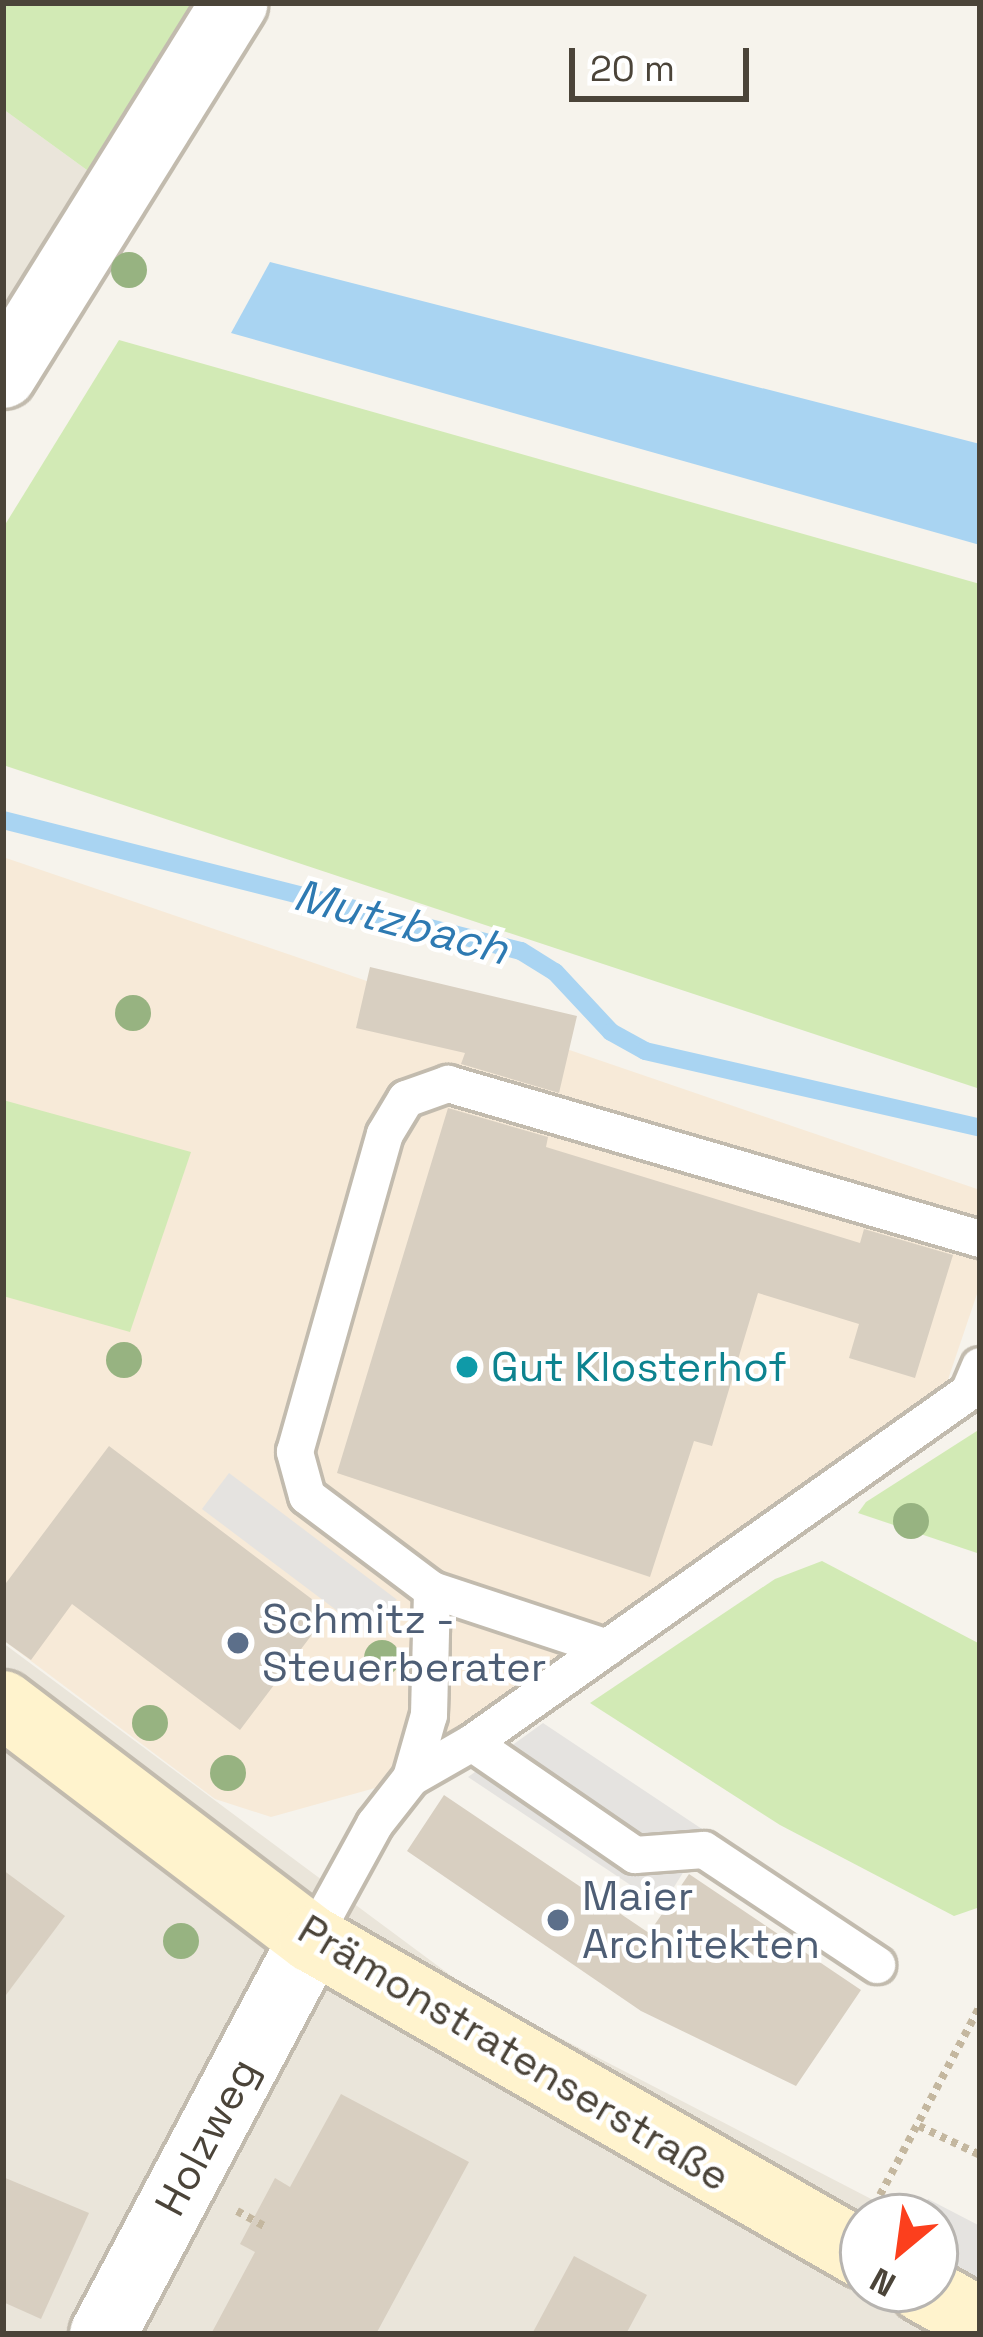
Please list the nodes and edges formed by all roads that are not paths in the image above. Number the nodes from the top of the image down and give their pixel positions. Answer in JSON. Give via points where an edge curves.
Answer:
{"nodes":[{"id":1,"x":235,"y":3,"type":"edge"},
{"id":2,"x":3,"y":375,"type":"edge"},
{"id":3,"x":980,"y":1239,"type":"edge"},
{"id":4,"x":980,"y":1366,"type":"edge"},
{"id":5,"x":432,"y":1590,"type":"junction"},
{"id":6,"x":607,"y":1648,"type":"junction"},
{"id":7,"x":3,"y":1705,"type":"edge"},
{"id":8,"x":472,"y":1743,"type":"junction"},
{"id":9,"x":411,"y":1778,"type":"junction"},
{"id":10,"x":312,"y":1939,"type":"junction"},
{"id":11,"x":877,"y":1965,"type":"dead end"},
{"id":12,"x":839,"y":2211,"type":"edge"},
{"id":13,"x":103,"y":2334,"type":"edge"}],
"edges":[{"from":1,"to":2,"type":"street"},
{"from":3,"to":5,"type":"lane","via":[[448,1084],[406,1099],[385,1134],[295,1452],[307,1496]]},
{"from":4,"to":6,"type":"lane","via":[[969,1392]]},
{"from":5,"to":6,"type":"lane"},
{"from":5,"to":9,"type":"lane","via":[[429,1714]]},
{"from":6,"to":8,"type":"lane"},
{"from":7,"to":10,"type":"main road","name":"Prämonstratenserstraße"},
{"from":8,"to":9,"type":"lane"},
{"from":8,"to":11,"type":"lane","via":[[635,1855],[704,1850]]},
{"from":9,"to":10,"type":"lane","via":[[375,1824]]},
{"from":10,"to":12,"type":"main road","name":"Prämonstratenserstraße"},
{"from":10,"to":13,"type":"street","name":"Holzweg"}]}
